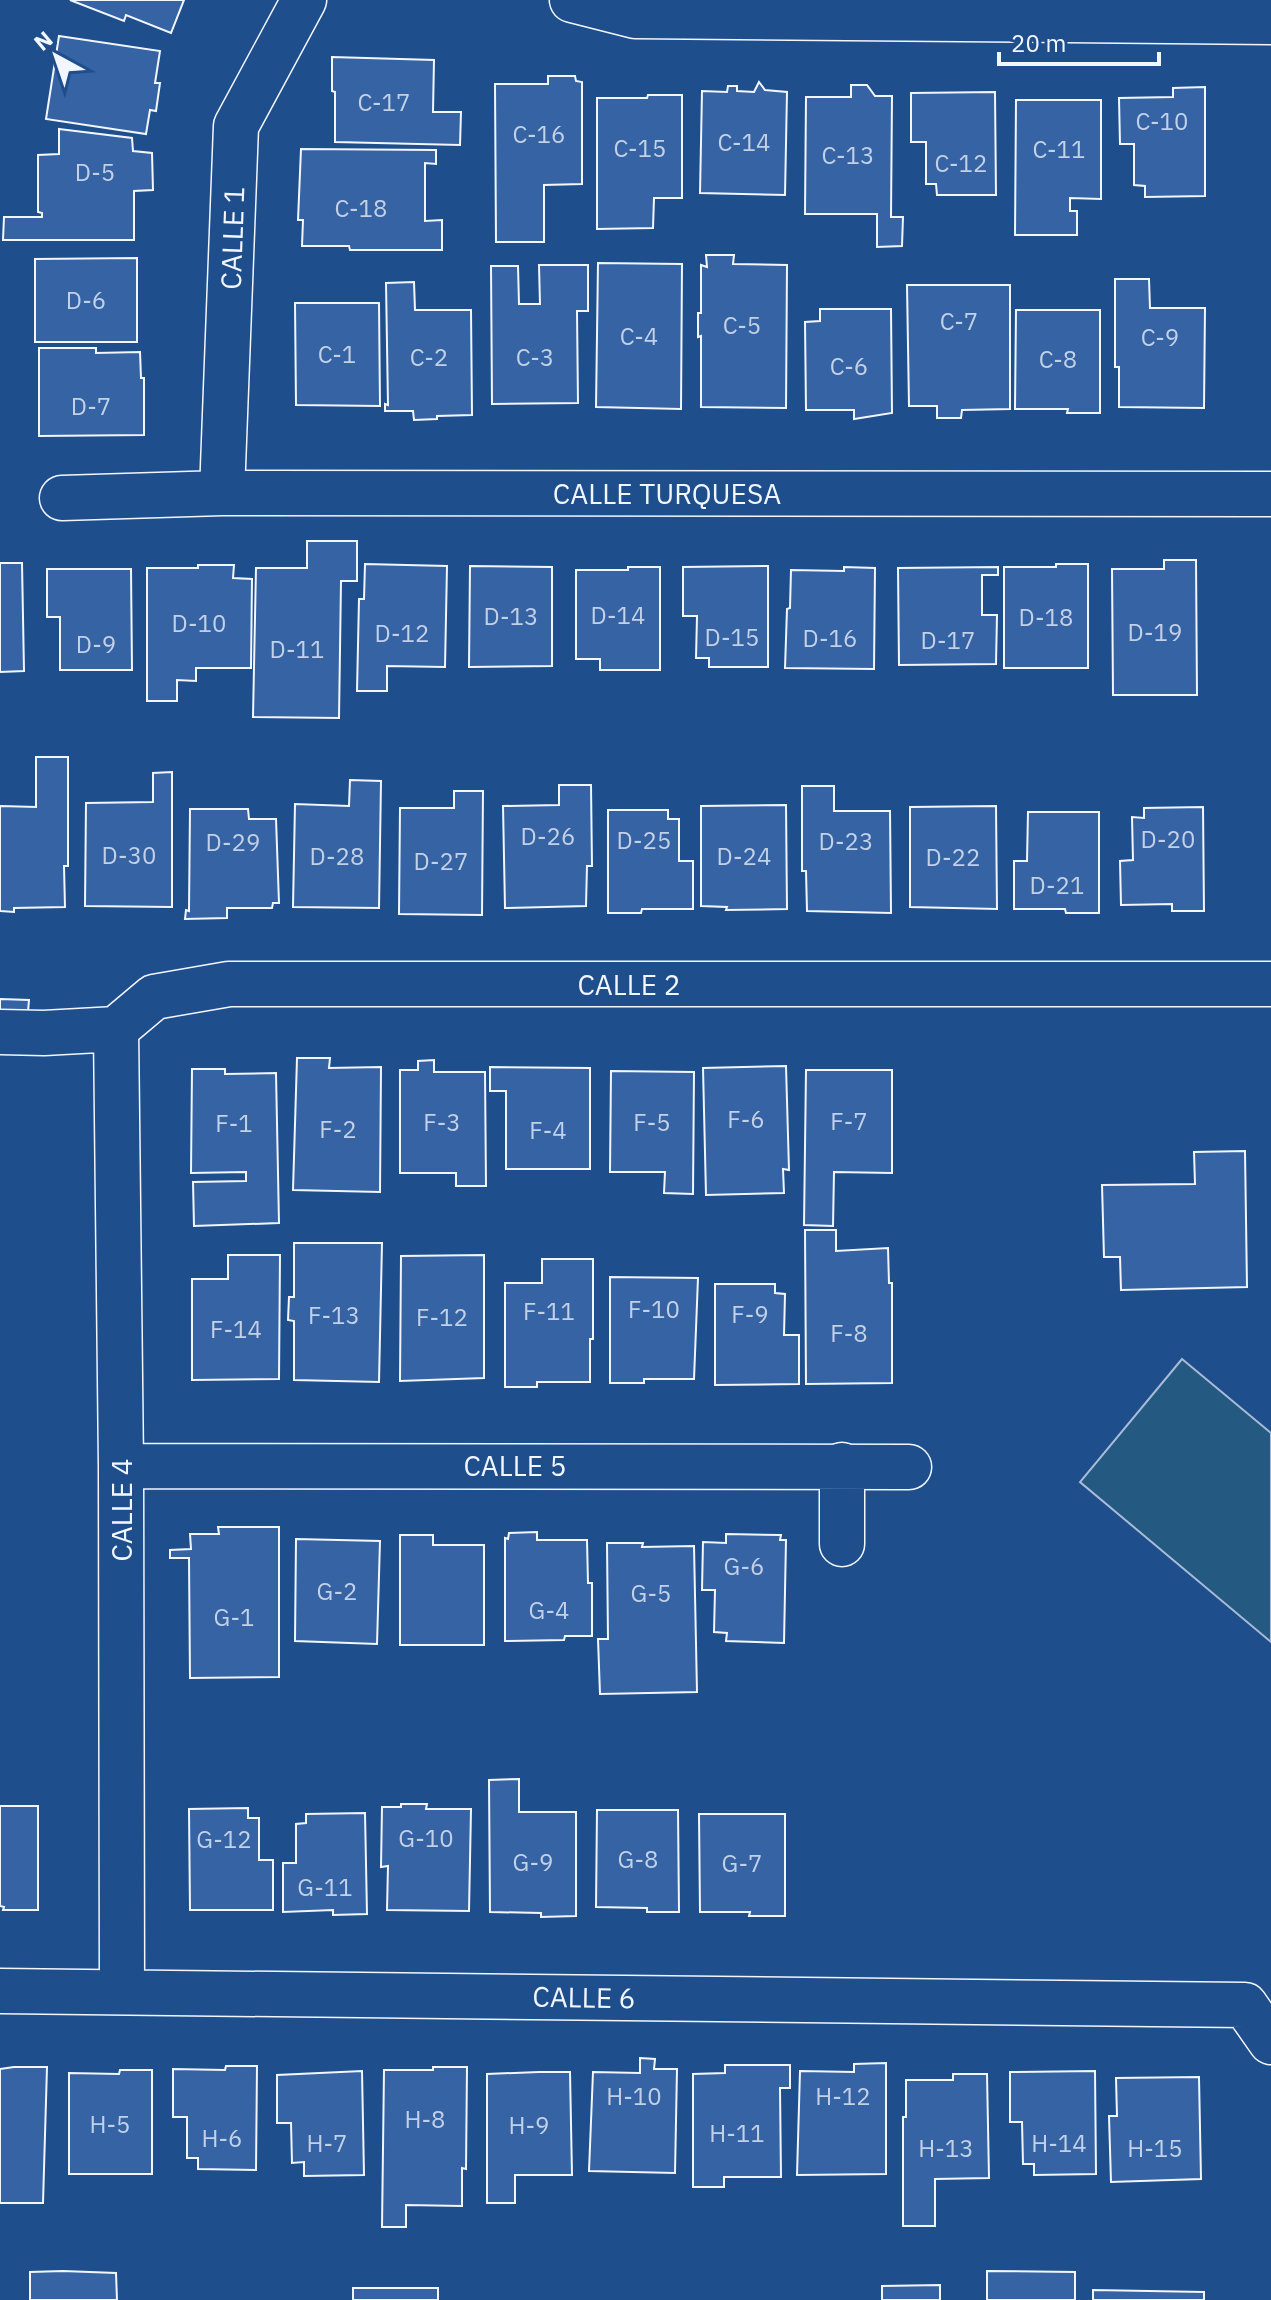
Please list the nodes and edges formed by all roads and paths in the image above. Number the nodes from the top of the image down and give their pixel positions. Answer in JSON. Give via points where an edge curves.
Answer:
{"nodes":[{"id":1,"x":304,"y":0,"type":"edge"},
{"id":2,"x":572,"y":0,"type":"edge"},
{"id":3,"x":1271,"y":22,"type":"edge"},
{"id":4,"x":222,"y":493,"type":"junction"},
{"id":5,"x":1271,"y":494,"type":"edge"},
{"id":6,"x":62,"y":498,"type":"dead end"},
{"id":7,"x":1271,"y":984,"type":"edge"},
{"id":8,"x":116,"y":1029,"type":"junction"},
{"id":9,"x":0,"y":1032,"type":"edge"},
{"id":10,"x":842,"y":1465,"type":"junction"},
{"id":11,"x":121,"y":1466,"type":"junction"},
{"id":12,"x":909,"y":1467,"type":"dead end"},
{"id":13,"x":842,"y":1544,"type":"dead end"},
{"id":14,"x":0,"y":1991,"type":"edge"},
{"id":15,"x":122,"y":1991,"type":"junction"},
{"id":16,"x":1271,"y":2042,"type":"edge"}],
"edges":[{"from":1,"to":4,"type":"street","name":"CALLE 1","via":[[236,126]]},
{"from":2,"to":3,"type":"street","via":[[635,16]]},
{"from":4,"to":5,"type":"street","name":"CALLE TURQUESA"},
{"from":4,"to":6,"type":"street","name":"CALLE TURQUESA"},
{"from":7,"to":8,"type":"street","name":"CALLE 2","via":[[229,984],[154,997]]},
{"from":8,"to":9,"type":"street"},
{"from":8,"to":11,"type":"street","name":"CALLE 4"},
{"from":10,"to":11,"type":"street","name":"CALLE 5"},
{"from":10,"to":12,"type":"street","name":"CALLE 5"},
{"from":10,"to":13,"type":"street"},
{"from":11,"to":15,"type":"street","name":"CALLE 4"},
{"from":14,"to":15,"type":"street","name":"CALLE 6"},
{"from":15,"to":16,"type":"street","name":"CALLE 6","via":[[1245,2005]]}]}
